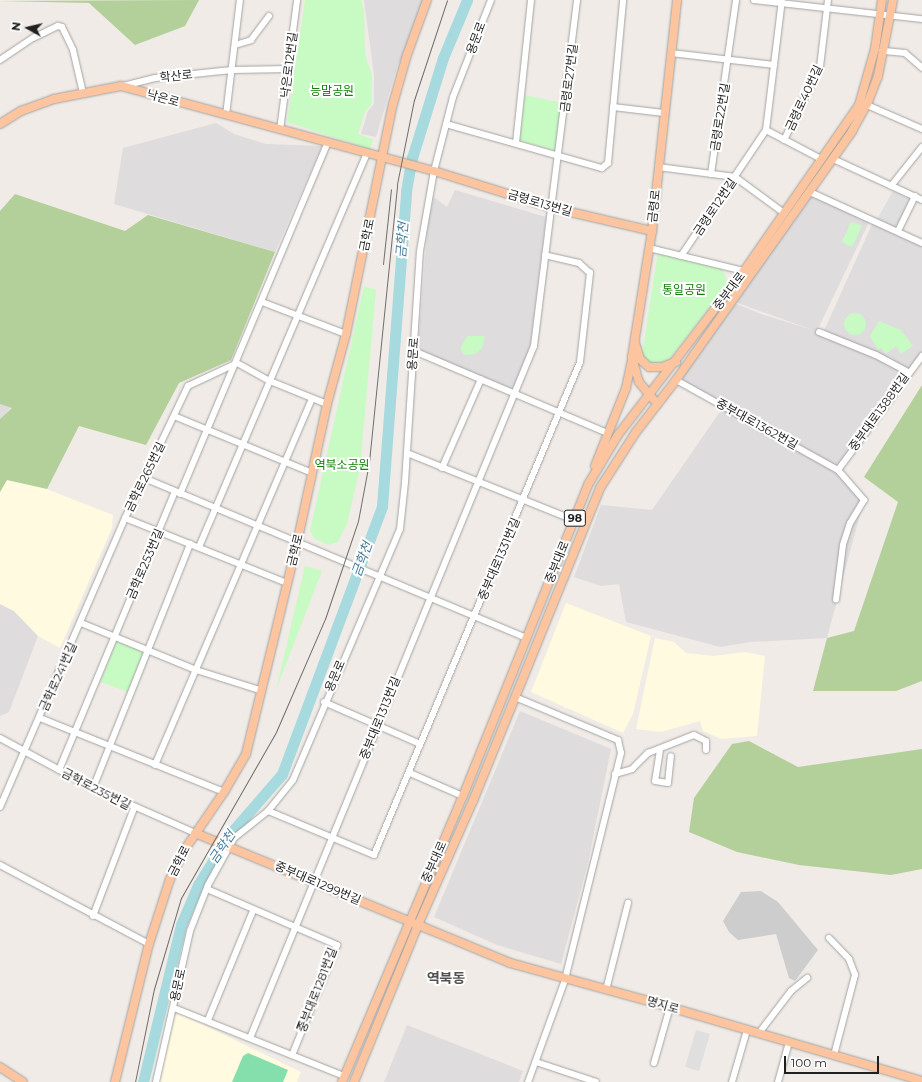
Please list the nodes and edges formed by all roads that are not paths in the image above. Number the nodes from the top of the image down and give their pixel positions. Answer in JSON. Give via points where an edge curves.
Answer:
{"nodes":[{"id":1,"x":240,"y":0,"type":"edge"},
{"id":2,"x":297,"y":0,"type":"edge"},
{"id":3,"x":427,"y":0,"type":"edge"},
{"id":4,"x":490,"y":0,"type":"edge"},
{"id":5,"x":531,"y":0,"type":"edge"},
{"id":6,"x":578,"y":0,"type":"edge"},
{"id":7,"x":624,"y":0,"type":"edge"},
{"id":8,"x":677,"y":0,"type":"edge"},
{"id":9,"x":736,"y":0,"type":"edge"},
{"id":10,"x":754,"y":0,"type":"edge"},
{"id":11,"x":828,"y":0,"type":"edge"},
{"id":12,"x":882,"y":0,"type":"edge"},
{"id":13,"x":893,"y":0,"type":"edge"},
{"id":14,"x":781,"y":2,"type":"edge"},
{"id":15,"x":827,"y":8,"type":"junction"},
{"id":16,"x":881,"y":15,"type":"junction"},
{"id":17,"x":269,"y":16,"type":"dead end"},
{"id":18,"x":890,"y":16,"type":"junction"},
{"id":19,"x":922,"y":19,"type":"edge"},
{"id":20,"x":235,"y":46,"type":"junction"},
{"id":21,"x":885,"y":51,"type":"junction"},
{"id":22,"x":671,"y":53,"type":"junction"},
{"id":23,"x":0,"y":60,"type":"edge"},
{"id":24,"x":729,"y":60,"type":"junction"},
{"id":25,"x":774,"y":65,"type":"junction"},
{"id":26,"x":922,"y":68,"type":"edge"},
{"id":27,"x":289,"y":69,"type":"junction"},
{"id":28,"x":232,"y":70,"type":"junction"},
{"id":29,"x":121,"y":86,"type":"junction"},
{"id":30,"x":83,"y":93,"type":"junction"},
{"id":31,"x":867,"y":105,"type":"junction"},
{"id":32,"x":613,"y":107,"type":"junction"},
{"id":33,"x":664,"y":113,"type":"junction"},
{"id":34,"x":226,"y":116,"type":"junction"},
{"id":35,"x":0,"y":124,"type":"edge"},
{"id":36,"x":446,"y":124,"type":"junction"},
{"id":37,"x":922,"y":129,"type":"edge"},
{"id":38,"x":280,"y":130,"type":"junction"},
{"id":39,"x":766,"y":130,"type":"junction"},
{"id":40,"x":784,"y":140,"type":"junction"},
{"id":41,"x":328,"y":142,"type":"junction"},
{"id":42,"x":516,"y":143,"type":"junction"},
{"id":43,"x":922,"y":147,"type":"edge"},
{"id":44,"x":367,"y":154,"type":"junction"},
{"id":45,"x":560,"y":155,"type":"junction"},
{"id":46,"x":380,"y":158,"type":"junction"},
{"id":47,"x":821,"y":158,"type":"junction"},
{"id":48,"x":833,"y":159,"type":"junction"},
{"id":49,"x":658,"y":167,"type":"junction"},
{"id":50,"x":431,"y":171,"type":"junction"},
{"id":51,"x":711,"y":174,"type":"junction"},
{"id":52,"x":735,"y":177,"type":"junction"},
{"id":53,"x":891,"y":186,"type":"junction"},
{"id":54,"x":810,"y":192,"type":"junction"},
{"id":55,"x":915,"y":196,"type":"junction"},
{"id":56,"x":922,"y":200,"type":"edge"},
{"id":57,"x":553,"y":208,"type":"junction"},
{"id":58,"x":784,"y":213,"type":"junction"},
{"id":59,"x":652,"y":231,"type":"junction"},
{"id":60,"x":898,"y":232,"type":"junction"},
{"id":61,"x":922,"y":243,"type":"edge"},
{"id":62,"x":649,"y":248,"type":"junction"},
{"id":63,"x":545,"y":256,"type":"junction"},
{"id":64,"x":681,"y":256,"type":"junction"},
{"id":65,"x":744,"y":271,"type":"junction"},
{"id":66,"x":262,"y":302,"type":"junction"},
{"id":67,"x":298,"y":316,"type":"junction"},
{"id":68,"x":819,"y":332,"type":"dead end"},
{"id":69,"x":346,"y":334,"type":"junction"},
{"id":70,"x":634,"y":342,"type":"junction"},
{"id":71,"x":414,"y":351,"type":"junction"},
{"id":72,"x":922,"y":356,"type":"edge"},
{"id":73,"x":632,"y":357,"type":"junction"},
{"id":74,"x":677,"y":361,"type":"junction"},
{"id":75,"x":237,"y":363,"type":"junction"},
{"id":76,"x":908,"y":372,"type":"junction"},
{"id":77,"x":481,"y":380,"type":"junction"},
{"id":78,"x":676,"y":380,"type":"junction"},
{"id":79,"x":270,"y":381,"type":"junction"},
{"id":80,"x":514,"y":394,"type":"junction"},
{"id":81,"x":651,"y":396,"type":"junction"},
{"id":82,"x":312,"y":399,"type":"junction"},
{"id":83,"x":658,"y":403,"type":"junction"},
{"id":84,"x":328,"y":404,"type":"junction"},
{"id":85,"x":561,"y":414,"type":"junction"},
{"id":86,"x":174,"y":416,"type":"junction"},
{"id":87,"x":208,"y":431,"type":"junction"},
{"id":88,"x":608,"y":433,"type":"junction"},
{"id":89,"x":242,"y":446,"type":"junction"},
{"id":90,"x":407,"y":453,"type":"junction"},
{"id":91,"x":285,"y":464,"type":"junction"},
{"id":92,"x":442,"y":468,"type":"junction"},
{"id":93,"x":838,"y":470,"type":"junction"},
{"id":94,"x":312,"y":474,"type":"junction"},
{"id":95,"x":144,"y":478,"type":"junction"},
{"id":96,"x":480,"y":483,"type":"junction"},
{"id":97,"x":589,"y":483,"type":"junction"},
{"id":98,"x":178,"y":493,"type":"junction"},
{"id":99,"x":524,"y":501,"type":"junction"},
{"id":100,"x":215,"y":508,"type":"junction"},
{"id":101,"x":125,"y":518,"type":"junction"},
{"id":102,"x":574,"y":520,"type":"junction"},
{"id":103,"x":257,"y":526,"type":"junction"},
{"id":104,"x":158,"y":531,"type":"junction"},
{"id":105,"x":297,"y":543,"type":"junction"},
{"id":106,"x":190,"y":544,"type":"junction"},
{"id":107,"x":199,"y":547,"type":"junction"},
{"id":108,"x":241,"y":564,"type":"junction"},
{"id":109,"x":378,"y":577,"type":"junction"},
{"id":110,"x":287,"y":583,"type":"junction"},
{"id":111,"x":429,"y":598,"type":"junction"},
{"id":112,"x":836,"y":600,"type":"dead end"},
{"id":113,"x":474,"y":617,"type":"junction"},
{"id":114,"x":81,"y":623,"type":"junction"},
{"id":115,"x":115,"y":637,"type":"junction"},
{"id":116,"x":526,"y":638,"type":"junction"},
{"id":117,"x":148,"y":650,"type":"junction"},
{"id":118,"x":196,"y":670,"type":"junction"},
{"id":119,"x":260,"y":690,"type":"junction"},
{"id":120,"x":515,"y":697,"type":"junction"},
{"id":121,"x":324,"y":702,"type":"junction"},
{"id":122,"x":40,"y":718,"type":"junction"},
{"id":123,"x":376,"y":725,"type":"junction"},
{"id":124,"x":75,"y":732,"type":"junction"},
{"id":125,"x":0,"y":738,"type":"edge"},
{"id":126,"x":420,"y":744,"type":"junction"},
{"id":127,"x":109,"y":746,"type":"junction"},
{"id":128,"x":660,"y":750,"type":"junction"},
{"id":129,"x":706,"y":750,"type":"dead end"},
{"id":130,"x":25,"y":752,"type":"junction"},
{"id":131,"x":671,"y":756,"type":"dead end"},
{"id":132,"x":155,"y":765,"type":"junction"},
{"id":133,"x":59,"y":770,"type":"junction"},
{"id":134,"x":410,"y":773,"type":"junction"},
{"id":135,"x":615,"y":774,"type":"junction"},
{"id":136,"x":93,"y":788,"type":"junction"},
{"id":137,"x":224,"y":792,"type":"junction"},
{"id":138,"x":463,"y":796,"type":"junction"},
{"id":139,"x":0,"y":807,"type":"edge"},
{"id":140,"x":134,"y":808,"type":"junction"},
{"id":141,"x":268,"y":810,"type":"junction"},
{"id":142,"x":198,"y":835,"type":"junction"},
{"id":143,"x":331,"y":838,"type":"junction"},
{"id":144,"x":229,"y":847,"type":"junction"},
{"id":145,"x":0,"y":865,"type":"edge"},
{"id":146,"x":313,"y":881,"type":"junction"},
{"id":147,"x":207,"y":890,"type":"junction"},
{"id":148,"x":628,"y":903,"type":"dead end"},
{"id":149,"x":253,"y":911,"type":"junction"},
{"id":150,"x":93,"y":916,"type":"junction"},
{"id":151,"x":408,"y":921,"type":"junction"},
{"id":152,"x":418,"y":925,"type":"junction"},
{"id":153,"x":294,"y":928,"type":"junction"},
{"id":154,"x":829,"y":938,"type":"dead end"},
{"id":155,"x":149,"y":944,"type":"junction"},
{"id":156,"x":807,"y":978,"type":"dead end"},
{"id":157,"x":565,"y":980,"type":"junction"},
{"id":158,"x":606,"y":990,"type":"junction"},
{"id":159,"x":670,"y":1007,"type":"junction"},
{"id":160,"x":174,"y":1008,"type":"junction"},
{"id":161,"x":208,"y":1020,"type":"junction"},
{"id":162,"x":747,"y":1030,"type":"junction"},
{"id":163,"x":760,"y":1033,"type":"junction"},
{"id":164,"x":250,"y":1038,"type":"junction"},
{"id":165,"x":789,"y":1042,"type":"junction"},
{"id":166,"x":292,"y":1055,"type":"junction"},
{"id":167,"x":834,"y":1055,"type":"junction"},
{"id":168,"x":536,"y":1062,"type":"junction"},
{"id":169,"x":654,"y":1063,"type":"dead end"},
{"id":170,"x":0,"y":1067,"type":"edge"},
{"id":171,"x":343,"y":1079,"type":"edge"},
{"id":172,"x":910,"y":1080,"type":"edge"},
{"id":173,"x":23,"y":1082,"type":"edge"},
{"id":174,"x":115,"y":1082,"type":"edge"},
{"id":175,"x":156,"y":1082,"type":"edge"},
{"id":176,"x":354,"y":1082,"type":"edge"},
{"id":177,"x":528,"y":1082,"type":"edge"},
{"id":178,"x":596,"y":1082,"type":"edge"},
{"id":179,"x":732,"y":1082,"type":"edge"},
{"id":180,"x":778,"y":1082,"type":"edge"},
{"id":181,"x":922,"y":1082,"type":"edge"}],
"edges":[{"from":1,"to":20,"type":"street"},
{"from":2,"to":27,"type":"street","name":"낙은로12번길"},
{"from":3,"to":46,"type":"main road","name":"금학로","via":[[407,55]]},
{"from":4,"to":36,"type":"street","name":"용문로","via":[[453,97]]},
{"from":5,"to":42,"type":"street"},
{"from":6,"to":45,"type":"street","name":"금령로27번길"},
{"from":7,"to":32,"type":"street"},
{"from":8,"to":22,"type":"main road","name":"금령로"},
{"from":9,"to":24,"type":"street","name":"금령로22번길"},
{"from":10,"to":14,"type":"street"},
{"from":11,"to":15,"type":"street","name":"금령로40번길"},
{"from":12,"to":16,"type":"main road","name":"중부대로","number":"98"},
{"from":13,"to":18,"type":"main road","name":"중부대로","number":"98"},
{"from":14,"to":15,"type":"street"},
{"from":14,"to":25,"type":"street","name":"금령로12번길"},
{"from":15,"to":16,"type":"street"},
{"from":15,"to":40,"type":"street","name":"금령로40번길","via":[[820,67]]},
{"from":16,"to":18,"type":"street"},
{"from":16,"to":47,"type":"main road","name":"중부대로","number":"98","via":[[868,82],[859,105]]},
{"from":17,"to":20,"type":"street","via":[[251,40]]},
{"from":18,"to":19,"type":"street"},
{"from":18,"to":21,"type":"main road","name":"중부대로","number":"98"},
{"from":20,"to":28,"type":"street"},
{"from":21,"to":26,"type":"street","via":[[905,53]]},
{"from":21,"to":31,"type":"main road","name":"중부대로","number":"98"},
{"from":22,"to":24,"type":"street"},
{"from":22,"to":33,"type":"main road","name":"금령로"},
{"from":23,"to":30,"type":"street","via":[[33,38],[58,26],[62,27],[73,50]]},
{"from":24,"to":25,"type":"street"},
{"from":24,"to":51,"type":"street","name":"금령로22번길"},
{"from":25,"to":39,"type":"street","name":"금령로12번길"},
{"from":27,"to":28,"type":"street","name":"학산로"},
{"from":27,"to":38,"type":"street","name":"낙은로12번길"},
{"from":28,"to":29,"type":"street","name":"학산로","via":[[155,78]]},
{"from":28,"to":34,"type":"street"},
{"from":29,"to":30,"type":"main road","name":"낙은로"},
{"from":29,"to":34,"type":"main road","name":"낙은로"},
{"from":30,"to":35,"type":"main road","name":"낙은로","via":[[54,99],[21,111]]},
{"from":31,"to":37,"type":"street"},
{"from":31,"to":48,"type":"main road","name":"중부대로","number":"98"},
{"from":32,"to":33,"type":"street"},
{"from":32,"to":45,"type":"street","via":[[608,163],[602,168]]},
{"from":33,"to":49,"type":"main road","name":"금령로"},
{"from":34,"to":38,"type":"main road","name":"낙은로"},
{"from":36,"to":42,"type":"street"},
{"from":36,"to":50,"type":"street","name":"용문로"},
{"from":38,"to":41,"type":"main road","name":"낙은로"},
{"from":39,"to":40,"type":"street"},
{"from":39,"to":52,"type":"street","name":"금령로12번길"},
{"from":40,"to":47,"type":"street"},
{"from":41,"to":44,"type":"main road","name":"낙은로"},
{"from":41,"to":66,"type":"street","name":"금학로253번길"},
{"from":42,"to":45,"type":"street"},
{"from":43,"to":53,"type":"street"},
{"from":44,"to":46,"type":"main road","name":"낙은로"},
{"from":44,"to":67,"type":"street"},
{"from":45,"to":57,"type":"street","name":"금령로27번길"},
{"from":46,"to":50,"type":"main road","name":"금령로13번길"},
{"from":46,"to":69,"type":"main road","name":"금학로"},
{"from":47,"to":58,"type":"main road","name":"중부대로","number":"98"},
{"from":48,"to":53,"type":"street"},
{"from":48,"to":54,"type":"main road","name":"중부대로","number":"98"},
{"from":49,"to":51,"type":"street"},
{"from":49,"to":59,"type":"main road","name":"금령로"},
{"from":50,"to":57,"type":"main road","name":"금령로13번길"},
{"from":50,"to":71,"type":"street","name":"용문로","via":[[420,251]]},
{"from":51,"to":52,"type":"street"},
{"from":52,"to":58,"type":"street"},
{"from":52,"to":64,"type":"street","name":"금령로12번길"},
{"from":53,"to":55,"type":"street"},
{"from":54,"to":60,"type":"street"},
{"from":54,"to":78,"type":"main road","name":"중부대로","number":"98"},
{"from":55,"to":56,"type":"street"},
{"from":55,"to":60,"type":"street"},
{"from":57,"to":59,"type":"main road","name":"금령로13번길"},
{"from":57,"to":63,"type":"street","name":"금령로27번길"},
{"from":58,"to":65,"type":"main road","name":"중부대로","number":"98"},
{"from":59,"to":62,"type":"main road","name":"금령로"},
{"from":60,"to":61,"type":"street"},
{"from":62,"to":64,"type":"street"},
{"from":62,"to":70,"type":"main road","name":"금령로"},
{"from":63,"to":80,"type":"street","name":"금령로27번길","via":[[534,346]]},
{"from":63,"to":85,"type":"street","name":"중부대로1331번길","via":[[579,263],[590,273],[580,362]]},
{"from":64,"to":65,"type":"street"},
{"from":65,"to":74,"type":"main road","name":"중부대로","number":"98"},
{"from":66,"to":67,"type":"street"},
{"from":66,"to":75,"type":"street","name":"금학로253번길"},
{"from":67,"to":69,"type":"street"},
{"from":67,"to":79,"type":"street"},
{"from":68,"to":76,"type":"street","via":[[876,354]]},
{"from":69,"to":84,"type":"main road","name":"금학로"},
{"from":70,"to":73,"type":"main road","name":"금령로"},
{"from":70,"to":74,"type":"main road","via":[[640,358],[649,367],[662,368]]},
{"from":71,"to":77,"type":"street"},
{"from":71,"to":90,"type":"street","name":"용문로"},
{"from":72,"to":76,"type":"street","name":"중부대로1388번길"},
{"from":73,"to":81,"type":"main road","name":"금령로","via":[[639,382]]},
{"from":73,"to":88,"type":"main road","via":[[626,388]]},
{"from":74,"to":81,"type":"main road","name":"중부대로","number":"98"},
{"from":75,"to":79,"type":"street"},
{"from":75,"to":86,"type":"street","name":"금학로265번길","via":[[188,386]]},
{"from":75,"to":87,"type":"street","name":"금학로253번길"},
{"from":76,"to":93,"type":"street","name":"중부대로1388번길"},
{"from":77,"to":80,"type":"street"},
{"from":77,"to":92,"type":"street"},
{"from":78,"to":83,"type":"main road","name":"중부대로","number":"98"},
{"from":78,"to":93,"type":"street","name":"중부대로1362번길"},
{"from":79,"to":82,"type":"street"},
{"from":79,"to":89,"type":"street"},
{"from":80,"to":85,"type":"street"},
{"from":80,"to":96,"type":"street","name":"금령로27번길"},
{"from":81,"to":83,"type":"main road","name":"금령로"},
{"from":81,"to":97,"type":"main road","name":"중부대로","number":"98","via":[[618,435]]},
{"from":82,"to":84,"type":"street"},
{"from":82,"to":91,"type":"street"},
{"from":83,"to":120,"type":"main road","name":"중부대로","number":"98","via":[[600,488]]},
{"from":84,"to":94,"type":"main road","name":"금학로"},
{"from":85,"to":88,"type":"street"},
{"from":85,"to":99,"type":"street","name":"중부대로1331번길"},
{"from":86,"to":87,"type":"street"},
{"from":86,"to":95,"type":"street","name":"금학로265번길"},
{"from":87,"to":89,"type":"street"},
{"from":87,"to":98,"type":"street","name":"금학로253번길"},
{"from":88,"to":97,"type":"main road"},
{"from":89,"to":91,"type":"street"},
{"from":89,"to":100,"type":"street"},
{"from":90,"to":92,"type":"street"},
{"from":90,"to":109,"type":"street","name":"용문로","via":[[400,529]]},
{"from":91,"to":94,"type":"street"},
{"from":91,"to":103,"type":"street"},
{"from":92,"to":96,"type":"street"},
{"from":93,"to":112,"type":"street","via":[[864,500],[850,523],[843,545]]},
{"from":94,"to":105,"type":"main road","name":"금학로"},
{"from":95,"to":98,"type":"street"},
{"from":95,"to":101,"type":"street","name":"금학로265번길"},
{"from":96,"to":99,"type":"street"},
{"from":96,"to":111,"type":"street"},
{"from":97,"to":102,"type":"main road","name":"중부대로","number":"98"},
{"from":98,"to":100,"type":"street"},
{"from":98,"to":104,"type":"street","name":"금학로253번길"},
{"from":99,"to":102,"type":"street"},
{"from":99,"to":113,"type":"street","name":"중부대로1331번길"},
{"from":100,"to":103,"type":"street"},
{"from":100,"to":107,"type":"street"},
{"from":101,"to":104,"type":"street","name":"금학로265번길"},
{"from":101,"to":114,"type":"street"},
{"from":102,"to":116,"type":"main road","name":"중부대로","number":"98"},
{"from":103,"to":105,"type":"street"},
{"from":103,"to":108,"type":"street"},
{"from":104,"to":106,"type":"street","name":"금학로265번길"},
{"from":104,"to":115,"type":"street","name":"금학로253번길"},
{"from":105,"to":109,"type":"street"},
{"from":105,"to":110,"type":"main road","name":"금학로"},
{"from":106,"to":107,"type":"street","name":"금학로265번길"},
{"from":106,"to":117,"type":"street"},
{"from":107,"to":108,"type":"street","name":"금학로265번길"},
{"from":108,"to":110,"type":"street","name":"금학로265번길"},
{"from":108,"to":118,"type":"street"},
{"from":109,"to":111,"type":"street"},
{"from":109,"to":121,"type":"street","name":"용문로"},
{"from":110,"to":119,"type":"main road","name":"금학로"},
{"from":111,"to":113,"type":"street"},
{"from":111,"to":123,"type":"street","name":"중부대로1313번길"},
{"from":113,"to":116,"type":"street"},
{"from":113,"to":126,"type":"street"},
{"from":114,"to":115,"type":"street"},
{"from":114,"to":122,"type":"street","name":"금학로241번길"},
{"from":115,"to":117,"type":"street"},
{"from":115,"to":124,"type":"street"},
{"from":116,"to":138,"type":"main road","name":"중부대로","number":"98"},
{"from":117,"to":118,"type":"street"},
{"from":117,"to":127,"type":"street"},
{"from":118,"to":119,"type":"street"},
{"from":118,"to":132,"type":"street"},
{"from":119,"to":137,"type":"main road","name":"금학로","via":[[246,754]]},
{"from":120,"to":135,"type":"street","via":[[618,740],[620,753]]},
{"from":120,"to":152,"type":"main road","name":"중부대로","number":"98","via":[[473,801]]},
{"from":121,"to":123,"type":"street","name":"용문로"},
{"from":121,"to":141,"type":"street","name":"용문로","via":[[293,780]]},
{"from":122,"to":124,"type":"street","name":"금학로241번길"},
{"from":122,"to":130,"type":"street"},
{"from":123,"to":126,"type":"street","name":"용문로"},
{"from":123,"to":143,"type":"street","name":"중부대로1313번길"},
{"from":124,"to":127,"type":"street","name":"금학로241번길"},
{"from":124,"to":133,"type":"street"},
{"from":125,"to":130,"type":"street","name":"금학로235번길"},
{"from":126,"to":134,"type":"street"},
{"from":127,"to":132,"type":"street","name":"금학로241번길"},
{"from":127,"to":136,"type":"street"},
{"from":128,"to":129,"type":"street","via":[[694,736],[706,741]]},
{"from":128,"to":131,"type":"street","via":[[655,780],[667,786]]},
{"from":128,"to":135,"type":"street","via":[[648,753],[632,770]]},
{"from":130,"to":133,"type":"street","name":"금학로235번길"},
{"from":130,"to":139,"type":"street"},
{"from":132,"to":137,"type":"street","name":"금학로241번길"},
{"from":133,"to":136,"type":"street","name":"금학로235번길"},
{"from":134,"to":138,"type":"street"},
{"from":134,"to":143,"type":"street","via":[[374,856]]},
{"from":135,"to":157,"type":"street"},
{"from":136,"to":140,"type":"street","name":"금학로235번길"},
{"from":137,"to":142,"type":"main road","name":"금학로"},
{"from":138,"to":151,"type":"main road","name":"중부대로","number":"98"},
{"from":140,"to":142,"type":"street","name":"금학로235번길"},
{"from":140,"to":150,"type":"street"},
{"from":141,"to":143,"type":"street"},
{"from":141,"to":144,"type":"street","name":"용문로","via":[[234,838]]},
{"from":142,"to":144,"type":"main road","name":"중부대로1299번길"},
{"from":142,"to":155,"type":"main road","name":"금학로","via":[[170,879]]},
{"from":143,"to":146,"type":"street","name":"중부대로1313번길"},
{"from":144,"to":146,"type":"main road","name":"중부대로1299번길"},
{"from":144,"to":147,"type":"street","name":"용문로"},
{"from":145,"to":150,"type":"street"},
{"from":146,"to":151,"type":"main road","name":"중부대로1299번길"},
{"from":146,"to":153,"type":"street"},
{"from":147,"to":149,"type":"street"},
{"from":147,"to":160,"type":"street","name":"용문로","via":[[190,931]]},
{"from":148,"to":158,"type":"street"},
{"from":149,"to":153,"type":"street"},
{"from":149,"to":161,"type":"street"},
{"from":150,"to":155,"type":"street"},
{"from":151,"to":152,"type":"main road","name":"명지로"},
{"from":151,"to":171,"type":"main road","name":"중부대로","number":"98"},
{"from":152,"to":157,"type":"main road","name":"명지로","via":[[485,954]]},
{"from":152,"to":176,"type":"main road","name":"중부대로","number":"98"},
{"from":153,"to":164,"type":"street"},
{"from":153,"to":166,"type":"street","name":"중부대로1281번길","via":[[337,945]]},
{"from":154,"to":167,"type":"street","via":[[849,959],[855,975]]},
{"from":155,"to":174,"type":"main road","name":"금학로"},
{"from":156,"to":163,"type":"street","via":[[791,991]]},
{"from":157,"to":158,"type":"main road","name":"명지로"},
{"from":157,"to":168,"type":"street"},
{"from":158,"to":159,"type":"main road","name":"명지로"},
{"from":159,"to":162,"type":"main road","name":"명지로"},
{"from":159,"to":169,"type":"street"},
{"from":160,"to":161,"type":"street"},
{"from":160,"to":175,"type":"street","name":"용문로"},
{"from":161,"to":164,"type":"street"},
{"from":162,"to":163,"type":"main road","name":"명지로"},
{"from":162,"to":179,"type":"street"},
{"from":163,"to":165,"type":"main road","name":"명지로"},
{"from":164,"to":166,"type":"street"},
{"from":165,"to":167,"type":"main road","name":"명지로"},
{"from":165,"to":180,"type":"street"},
{"from":166,"to":171,"type":"street"},
{"from":167,"to":172,"type":"main road","name":"명지로"},
{"from":168,"to":177,"type":"street"},
{"from":168,"to":178,"type":"street"},
{"from":170,"to":173,"type":"main road"},
{"from":172,"to":181,"type":"main road","name":"명지로"}]}
